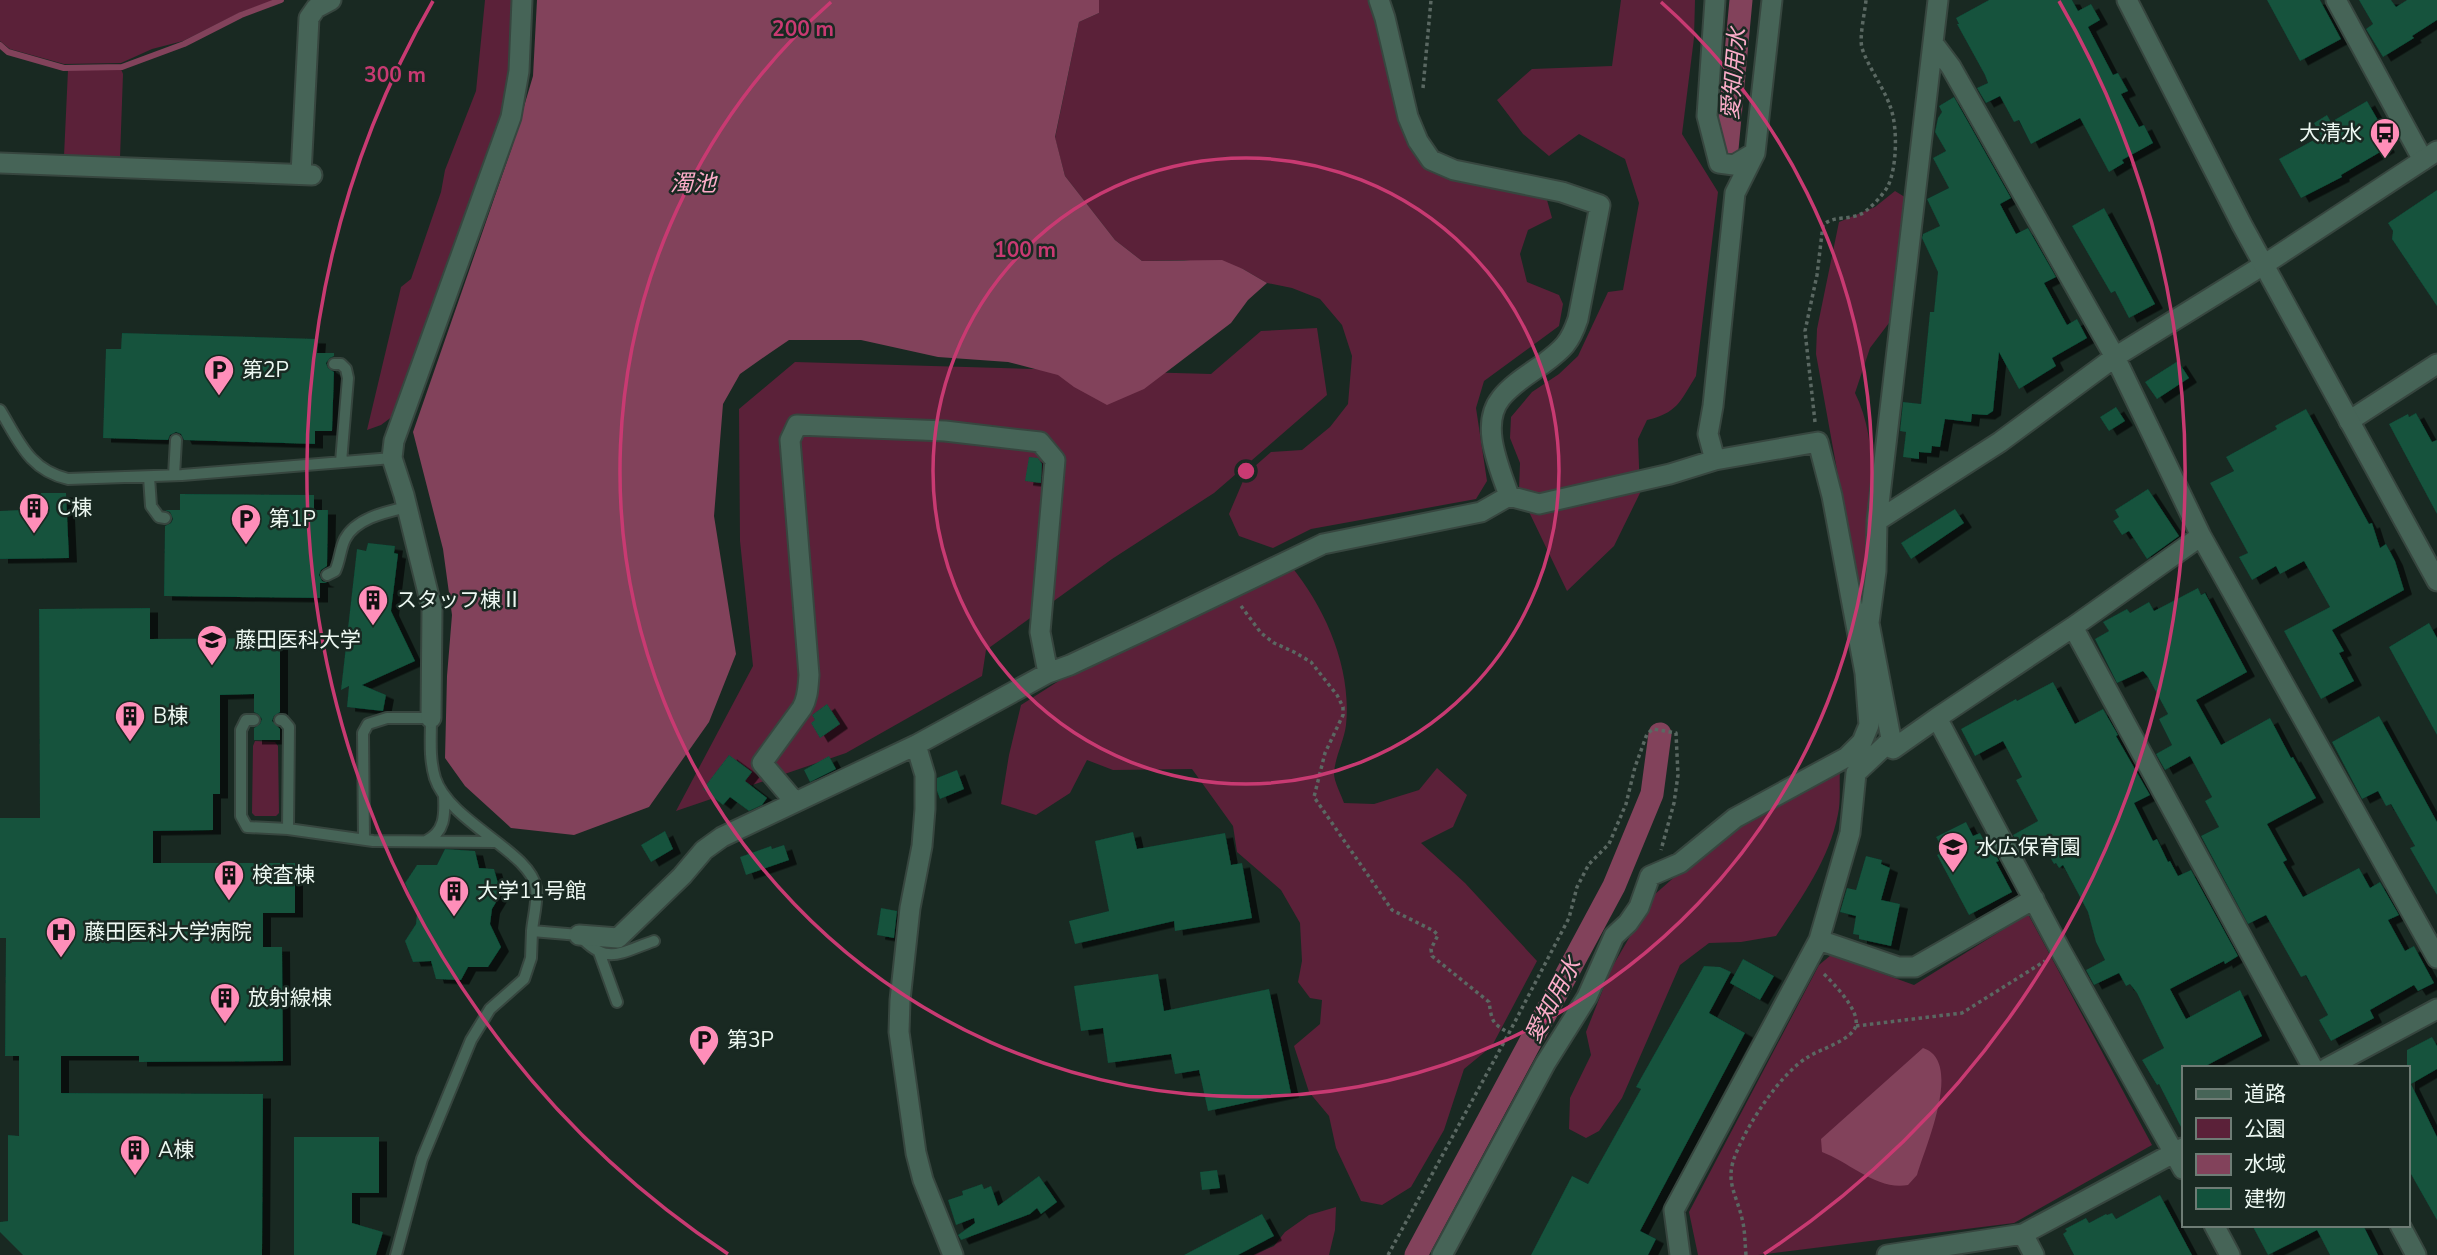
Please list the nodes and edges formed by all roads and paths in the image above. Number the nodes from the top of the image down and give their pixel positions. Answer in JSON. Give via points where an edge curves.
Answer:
{"nodes":[{"id":1,"x":331,"y":0,"type":"edge"},
{"id":2,"x":522,"y":0,"type":"edge"},
{"id":3,"x":1379,"y":0,"type":"edge"},
{"id":4,"x":1431,"y":0,"type":"edge"},
{"id":5,"x":1715,"y":0,"type":"edge"},
{"id":6,"x":1772,"y":0,"type":"edge"},
{"id":7,"x":1866,"y":0,"type":"edge"},
{"id":8,"x":1938,"y":0,"type":"edge"},
{"id":9,"x":2127,"y":0,"type":"edge"},
{"id":10,"x":2338,"y":1,"type":"edge"},
{"id":11,"x":1933,"y":43,"type":"junction"},
{"id":12,"x":1408,"y":117,"type":"junction"},
{"id":13,"x":1755,"y":153,"type":"junction"},
{"id":14,"x":2430,"y":155,"type":"edge"},
{"id":15,"x":0,"y":163,"type":"edge"},
{"id":16,"x":2265,"y":264,"type":"junction"},
{"id":17,"x":2115,"y":357,"type":"junction"},
{"id":18,"x":334,"y":364,"type":"dead end"},
{"id":19,"x":2437,"y":364,"type":"edge"},
{"id":20,"x":0,"y":410,"type":"edge"},
{"id":21,"x":2349,"y":421,"type":"junction"},
{"id":22,"x":176,"y":440,"type":"dead end"},
{"id":23,"x":1818,"y":442,"type":"junction"},
{"id":24,"x":392,"y":457,"type":"junction"},
{"id":25,"x":1715,"y":460,"type":"junction"},
{"id":26,"x":341,"y":462,"type":"junction"},
{"id":27,"x":174,"y":475,"type":"junction"},
{"id":28,"x":149,"y":477,"type":"junction"},
{"id":29,"x":1509,"y":496,"type":"junction"},
{"id":30,"x":407,"y":507,"type":"junction"},
{"id":31,"x":165,"y":518,"type":"dead end"},
{"id":32,"x":1877,"y":521,"type":"junction"},
{"id":33,"x":2202,"y":536,"type":"junction"},
{"id":34,"x":327,"y":575,"type":"dead end"},
{"id":35,"x":2437,"y":581,"type":"edge"},
{"id":36,"x":1228,"y":590,"type":"junction"},
{"id":37,"x":2073,"y":627,"type":"junction"},
{"id":38,"x":1048,"y":673,"type":"junction"},
{"id":39,"x":431,"y":718,"type":"junction"},
{"id":40,"x":1937,"y":718,"type":"junction"},
{"id":41,"x":254,"y":720,"type":"dead end"},
{"id":42,"x":280,"y":720,"type":"dead end"},
{"id":43,"x":1891,"y":740,"type":"junction"},
{"id":44,"x":916,"y":745,"type":"junction"},
{"id":45,"x":444,"y":794,"type":"junction"},
{"id":46,"x":795,"y":802,"type":"junction"},
{"id":47,"x":288,"y":829,"type":"junction"},
{"id":48,"x":364,"y":839,"type":"junction"},
{"id":49,"x":426,"y":841,"type":"junction"},
{"id":50,"x":495,"y":842,"type":"junction"},
{"id":51,"x":1650,"y":876,"type":"junction"},
{"id":52,"x":2034,"y":899,"type":"junction"},
{"id":53,"x":532,"y":931,"type":"junction"},
{"id":54,"x":579,"y":935,"type":"junction"},
{"id":55,"x":1819,"y":940,"type":"junction"},
{"id":56,"x":654,"y":941,"type":"dead end"},
{"id":57,"x":2061,"y":951,"type":"junction"},
{"id":58,"x":599,"y":952,"type":"junction"},
{"id":59,"x":2437,"y":958,"type":"edge"},
{"id":60,"x":1807,"y":962,"type":"junction"},
{"id":61,"x":617,"y":1002,"type":"dead end"},
{"id":62,"x":2437,"y":1009,"type":"edge"},
{"id":63,"x":1856,"y":1026,"type":"junction"},
{"id":64,"x":1509,"y":1033,"type":"junction"},
{"id":65,"x":2313,"y":1066,"type":"edge"},
{"id":66,"x":2331,"y":1066,"type":"edge"},
{"id":67,"x":2180,"y":1157,"type":"edge"},
{"id":68,"x":2215,"y":1227,"type":"edge"},
{"id":69,"x":2401,"y":1227,"type":"edge"},
{"id":70,"x":2023,"y":1234,"type":"junction"},
{"id":71,"x":396,"y":1255,"type":"edge"},
{"id":72,"x":953,"y":1255,"type":"edge"},
{"id":73,"x":1388,"y":1255,"type":"edge"},
{"id":74,"x":1443,"y":1255,"type":"edge"},
{"id":75,"x":1680,"y":1255,"type":"edge"},
{"id":76,"x":1746,"y":1255,"type":"edge"},
{"id":77,"x":1886,"y":1255,"type":"edge"},
{"id":78,"x":2034,"y":1255,"type":"edge"},
{"id":79,"x":2230,"y":1255,"type":"edge"},
{"id":80,"x":2416,"y":1255,"type":"edge"}],
"edges":[{"from":1,"to":15,"type":"street","via":[[309,18],[306,175]]},
{"from":2,"to":24,"type":"street","via":[[519,71],[511,117]]},
{"from":3,"to":12,"type":"street"},
{"from":4,"to":12,"type":"path","via":[[1423,94]]},
{"from":5,"to":13,"type":"street","via":[[1707,116],[1719,163],[1734,165]]},
{"from":6,"to":13,"type":"street"},
{"from":7,"to":23,"type":"path","via":[[1861,47],[1891,108],[1896,146],[1889,185],[1879,198],[1865,212],[1830,219],[1823,225],[1805,331]]},
{"from":8,"to":11,"type":"street"},
{"from":9,"to":16,"type":"street"},
{"from":10,"to":14,"type":"street"},
{"from":11,"to":17,"type":"street","via":[[1951,67]]},
{"from":11,"to":32,"type":"street"},
{"from":12,"to":29,"type":"street","via":[[1431,160],[1454,170],[1562,192],[1600,205],[1573,336],[1510,388],[1493,415],[1495,452]]},
{"from":13,"to":25,"type":"street","via":[[1735,193],[1708,434]]},
{"from":14,"to":16,"type":"street"},
{"from":16,"to":17,"type":"street"},
{"from":16,"to":21,"type":"street"},
{"from":17,"to":32,"type":"street","via":[[2000,442]]},
{"from":17,"to":33,"type":"street"},
{"from":18,"to":26,"type":"lane","via":[[341,364],[348,378]]},
{"from":19,"to":21,"type":"street"},
{"from":20,"to":28,"type":"lane","via":[[32,461],[54,476]]},
{"from":21,"to":35,"type":"street"},
{"from":22,"to":27,"type":"lane"},
{"from":23,"to":25,"type":"street"},
{"from":23,"to":51,"type":"street","via":[[1865,673],[1869,725],[1862,742],[1847,757],[1735,818],[1680,863]]},
{"from":24,"to":26,"type":"lane"},
{"from":24,"to":30,"type":"street"},
{"from":25,"to":29,"type":"street","via":[[1539,503]]},
{"from":26,"to":27,"type":"lane"},
{"from":27,"to":28,"type":"lane"},
{"from":28,"to":31,"type":"lane","via":[[151,506]]},
{"from":29,"to":36,"type":"street","via":[[1480,512],[1323,544]]},
{"from":30,"to":34,"type":"lane","via":[[384,512],[356,527],[345,538],[335,571]]},
{"from":30,"to":39,"type":"street","via":[[432,609]]},
{"from":32,"to":43,"type":"street","via":[[1869,623]]},
{"from":33,"to":37,"type":"street"},
{"from":33,"to":59,"type":"street"},
{"from":36,"to":38,"type":"street"},
{"from":36,"to":64,"type":"path","via":[[1261,633],[1311,662],[1343,707],[1314,797],[1392,910],[1438,935],[1432,956],[1489,1002],[1491,1019]]},
{"from":37,"to":40,"type":"street"},
{"from":37,"to":65,"type":"street"},
{"from":38,"to":44,"type":"street"},
{"from":38,"to":46,"type":"street","via":[[1040,632],[1055,460],[1040,442],[945,431],[797,425],[790,440],[808,693],[761,763]]},
{"from":39,"to":45,"type":"lane","via":[[430,756],[435,780]]},
{"from":39,"to":48,"type":"lane","via":[[387,718],[368,724],[363,733]]},
{"from":40,"to":43,"type":"street","via":[[1893,749]]},
{"from":40,"to":52,"type":"street"},
{"from":41,"to":47,"type":"lane","via":[[246,720],[241,730],[241,816],[247,827]]},
{"from":42,"to":47,"type":"lane","via":[[289,727]]},
{"from":43,"to":55,"type":"street","via":[[1856,773],[1850,833]]},
{"from":44,"to":46,"type":"street"},
{"from":44,"to":72,"type":"street","via":[[925,775],[925,809],[899,1032],[916,1153]]},
{"from":45,"to":49,"type":"lane","via":[[441,829]]},
{"from":45,"to":50,"type":"lane"},
{"from":46,"to":54,"type":"street","via":[[704,850],[618,938]]},
{"from":47,"to":48,"type":"lane"},
{"from":48,"to":49,"type":"lane"},
{"from":49,"to":50,"type":"lane"},
{"from":50,"to":53,"type":"lane","via":[[529,869],[536,887]]},
{"from":51,"to":64,"type":"path","via":[[1662,848],[1678,775],[1676,733],[1653,729],[1635,766],[1619,824],[1577,887],[1569,918]]},
{"from":51,"to":74,"type":"street","via":[[1639,907],[1614,936],[1587,997],[1545,1064]]},
{"from":52,"to":55,"type":"street","via":[[1915,967],[1898,967]]},
{"from":52,"to":57,"type":"street"},
{"from":53,"to":54,"type":"lane"},
{"from":53,"to":71,"type":"lane","via":[[524,979],[490,1009],[471,1040],[422,1159]]},
{"from":54,"to":58,"type":"lane"},
{"from":55,"to":60,"type":"street"},
{"from":56,"to":58,"type":"lane","via":[[606,955]]},
{"from":57,"to":63,"type":"path","via":[[1962,1013]]},
{"from":57,"to":67,"type":"street"},
{"from":58,"to":61,"type":"lane"},
{"from":60,"to":63,"type":"path","via":[[1835,985],[1855,1012]]},
{"from":60,"to":75,"type":"street","via":[[1674,1210]]},
{"from":62,"to":66,"type":"street"},
{"from":63,"to":76,"type":"path","via":[[1851,1034],[1806,1057],[1791,1071],[1736,1152],[1728,1179],[1744,1225]]},
{"from":64,"to":73,"type":"path"},
{"from":67,"to":70,"type":"street"},
{"from":68,"to":79,"type":"street"},
{"from":69,"to":80,"type":"street"},
{"from":70,"to":77,"type":"street"},
{"from":70,"to":78,"type":"street"}]}
